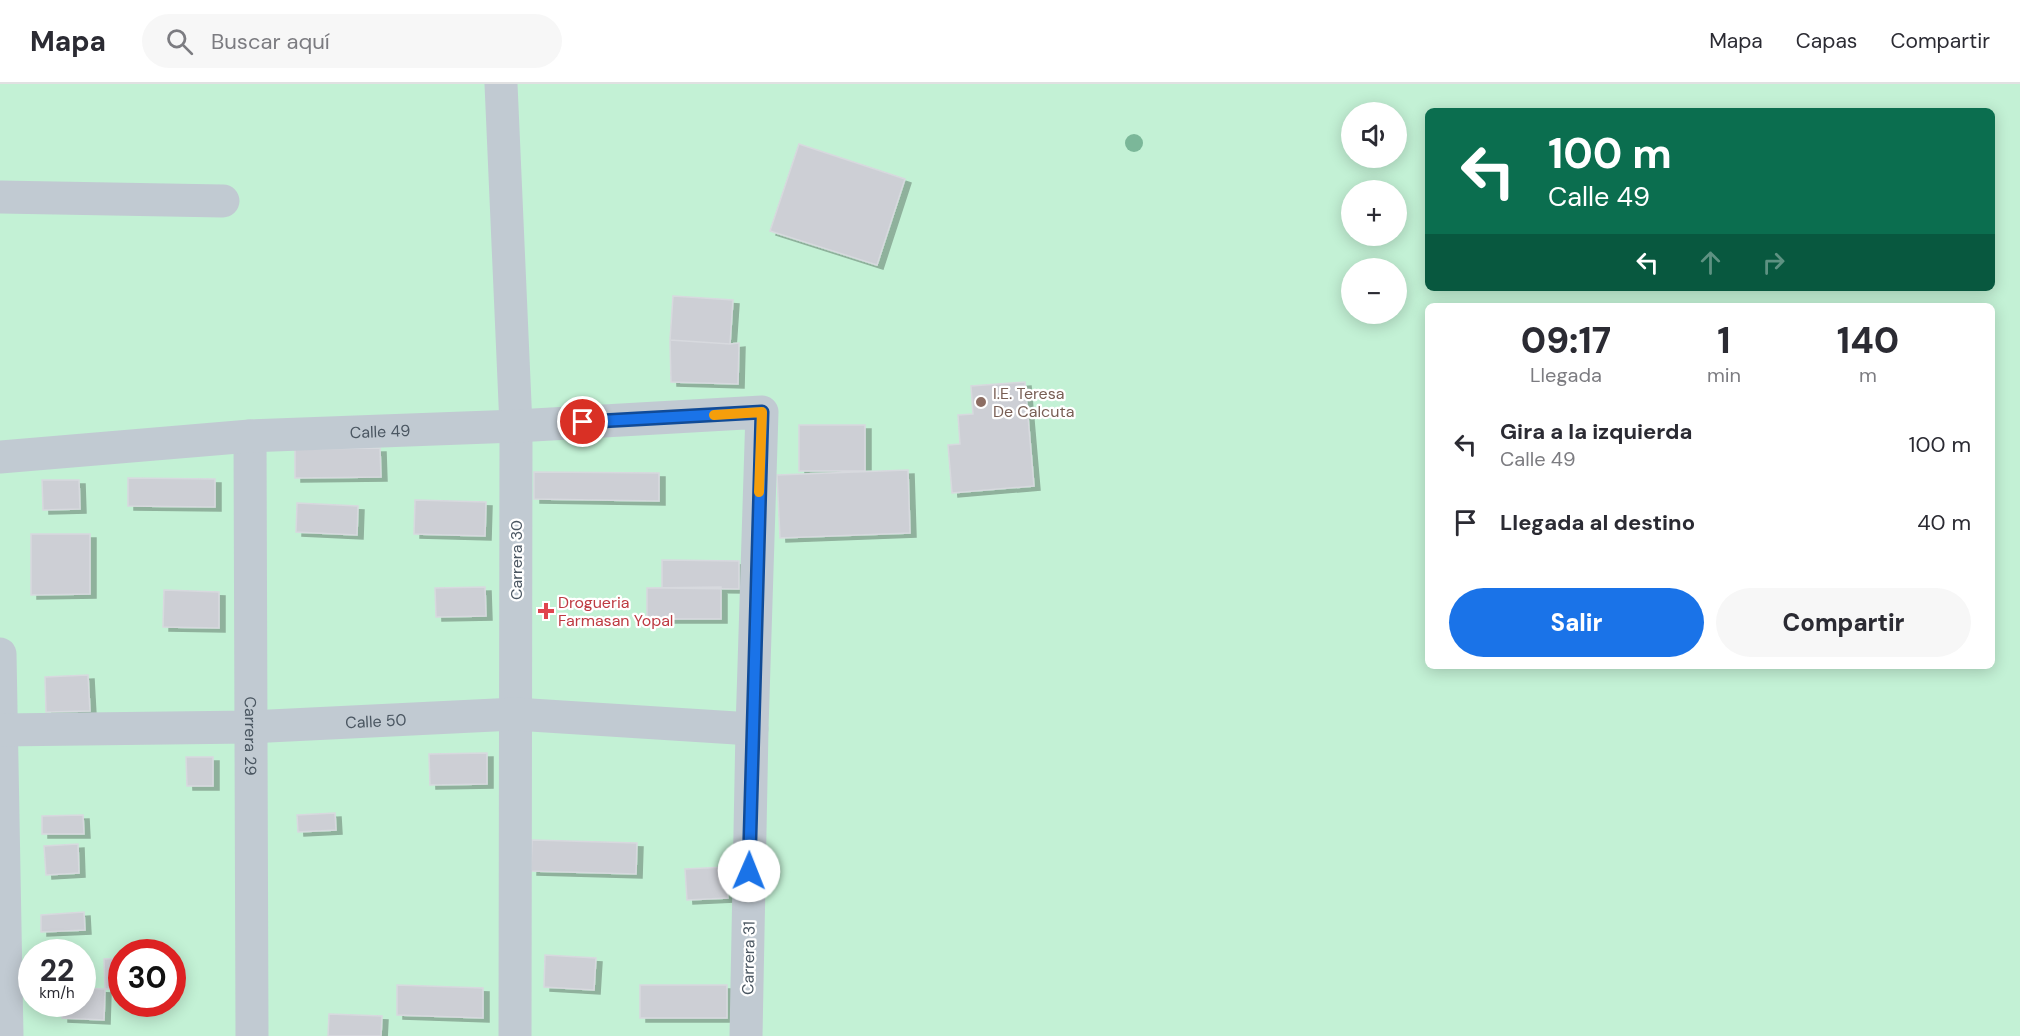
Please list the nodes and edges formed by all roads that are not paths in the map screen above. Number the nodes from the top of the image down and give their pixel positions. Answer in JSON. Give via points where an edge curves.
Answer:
{"nodes":[{"id":1,"x":501,"y":84,"type":"edge"},
{"id":2,"x":0,"y":197,"type":"edge"},
{"id":3,"x":223,"y":201,"type":"dead end"},
{"id":4,"x":762,"y":412,"type":"joint"},
{"id":5,"x":516,"y":426,"type":"junction"},
{"id":6,"x":250,"y":436,"type":"junction"},
{"id":7,"x":0,"y":457,"type":"edge"},
{"id":8,"x":0,"y":654,"type":"edge"},
{"id":9,"x":515,"y":714,"type":"junction"},
{"id":10,"x":251,"y":727,"type":"junction"},
{"id":11,"x":752,"y":729,"type":"junction"},
{"id":12,"x":1,"y":730,"type":"edge"},
{"id":13,"x":7,"y":1036,"type":"edge"},
{"id":14,"x":252,"y":1036,"type":"edge"},
{"id":15,"x":515,"y":1036,"type":"edge"},
{"id":16,"x":746,"y":1036,"type":"edge"}],
"edges":[{"from":1,"to":5,"type":"street","name":"Carrera 30"},
{"from":2,"to":3,"type":"street"},
{"from":4,"to":5,"type":"street","name":"Calle 49"},
{"from":4,"to":11,"type":"street","name":"Carrera 31"},
{"from":5,"to":6,"type":"street","name":"Calle 49"},
{"from":5,"to":9,"type":"street","name":"Carrera 30"},
{"from":6,"to":7,"type":"street","name":"Calle 49"},
{"from":6,"to":10,"type":"street","name":"Carrera 29"},
{"from":8,"to":12,"type":"street"},
{"from":9,"to":10,"type":"street","name":"Calle 50"},
{"from":9,"to":11,"type":"street","name":"Calle 50"},
{"from":9,"to":15,"type":"street","name":"Carrera 30"},
{"from":10,"to":12,"type":"street","name":"Calle 50"},
{"from":10,"to":14,"type":"street","name":"Carrera 29"},
{"from":11,"to":16,"type":"street","name":"Carrera 31"},
{"from":12,"to":13,"type":"street"}]}
